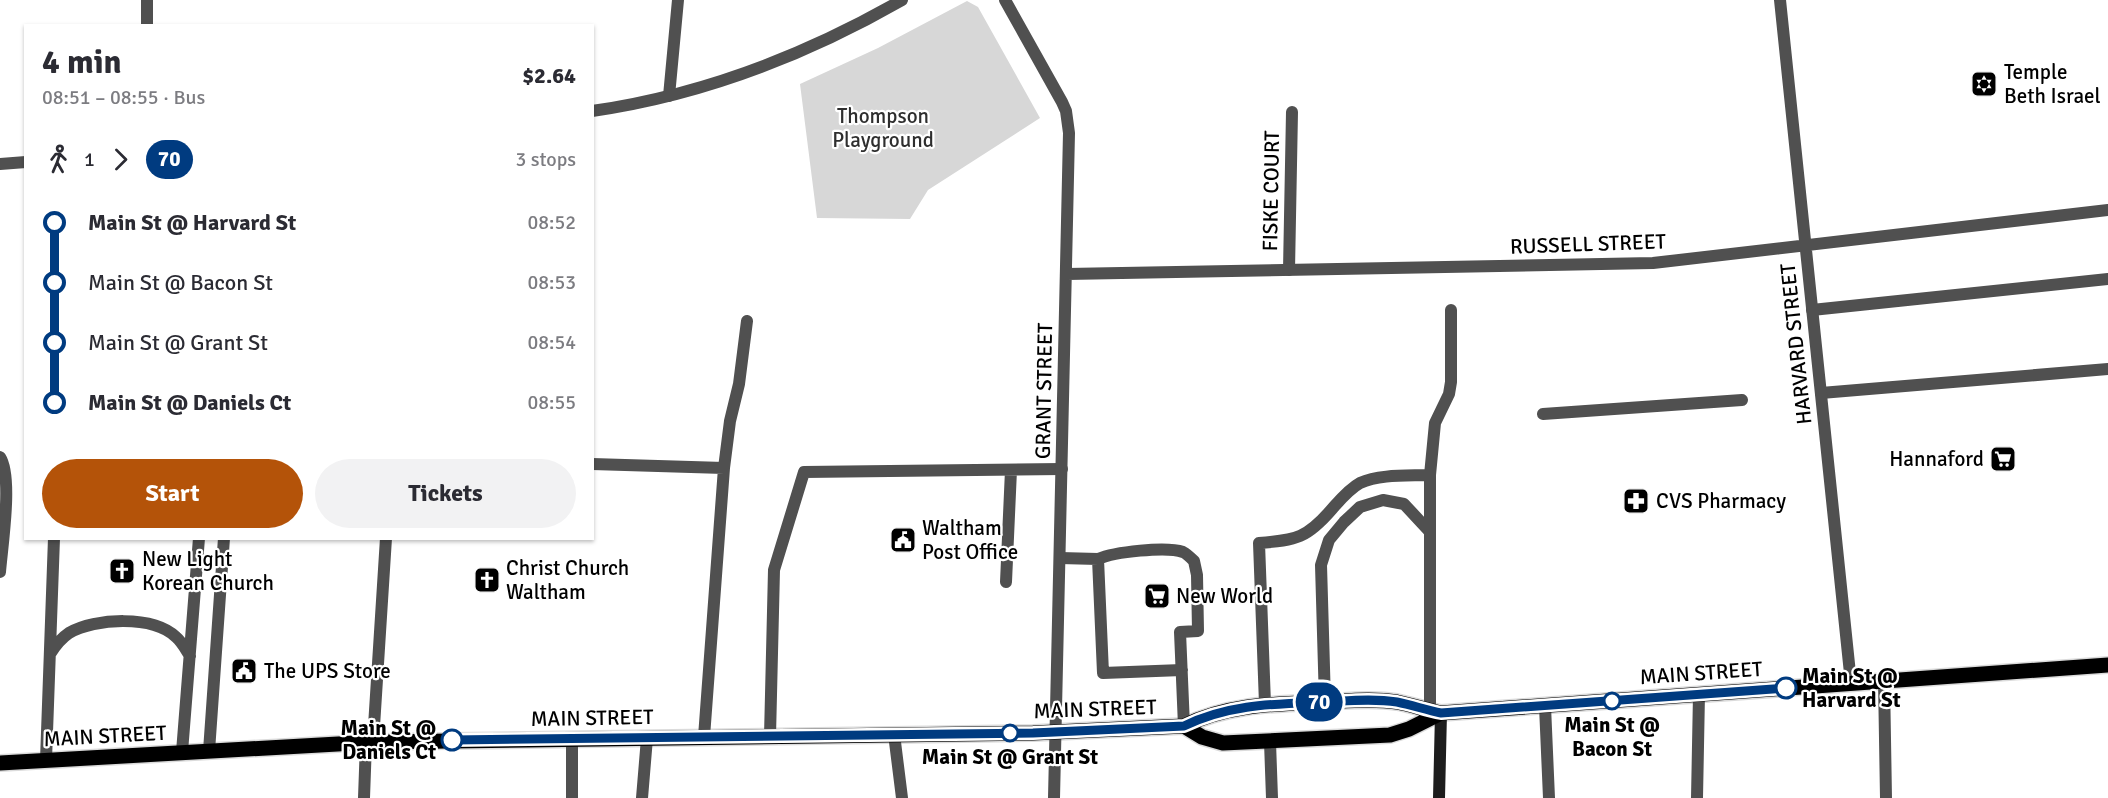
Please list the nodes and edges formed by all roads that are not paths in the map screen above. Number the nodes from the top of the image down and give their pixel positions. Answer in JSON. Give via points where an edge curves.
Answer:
{"nodes":[{"id":1,"x":147,"y":0,"type":"edge"},
{"id":2,"x":678,"y":0,"type":"edge"},
{"id":3,"x":902,"y":0,"type":"edge"},
{"id":4,"x":1005,"y":0,"type":"edge"},
{"id":5,"x":1780,"y":0,"type":"edge"},
{"id":6,"x":147,"y":24,"type":"edge"},
{"id":7,"x":669,"y":96,"type":"junction"},
{"id":8,"x":594,"y":111,"type":"edge"},
{"id":9,"x":1292,"y":112,"type":"dead end"},
{"id":10,"x":24,"y":162,"type":"edge"},
{"id":11,"x":0,"y":164,"type":"edge"},
{"id":12,"x":2108,"y":210,"type":"edge"},
{"id":13,"x":1805,"y":246,"type":"junction"},
{"id":14,"x":1289,"y":270,"type":"junction"},
{"id":15,"x":1067,"y":274,"type":"junction"},
{"id":16,"x":2108,"y":279,"type":"edge"},
{"id":17,"x":1451,"y":310,"type":"dead end"},
{"id":18,"x":1812,"y":310,"type":"junction"},
{"id":19,"x":747,"y":321,"type":"dead end"},
{"id":20,"x":2108,"y":369,"type":"edge"},
{"id":21,"x":1821,"y":393,"type":"junction"},
{"id":22,"x":1742,"y":400,"type":"dead end"},
{"id":23,"x":1543,"y":414,"type":"dead end"},
{"id":24,"x":0,"y":457,"type":"edge"},
{"id":25,"x":594,"y":464,"type":"edge"},
{"id":26,"x":724,"y":468,"type":"junction"},
{"id":27,"x":1062,"y":469,"type":"junction"},
{"id":28,"x":1011,"y":470,"type":"junction"},
{"id":29,"x":1430,"y":475,"type":"junction"},
{"id":30,"x":2,"y":517,"type":"edge"},
{"id":31,"x":1430,"y":532,"type":"junction"},
{"id":32,"x":54,"y":540,"type":"edge"},
{"id":33,"x":200,"y":540,"type":"edge"},
{"id":34,"x":224,"y":540,"type":"edge"},
{"id":35,"x":386,"y":540,"type":"edge"},
{"id":36,"x":1060,"y":558,"type":"junction"},
{"id":37,"x":1098,"y":559,"type":"junction"},
{"id":38,"x":0,"y":572,"type":"edge"},
{"id":39,"x":1006,"y":582,"type":"dead end"},
{"id":40,"x":50,"y":654,"type":"junction"},
{"id":41,"x":190,"y":657,"type":"junction"},
{"id":42,"x":2108,"y":665,"type":"edge"},
{"id":43,"x":1182,"y":670,"type":"junction"},
{"id":44,"x":1884,"y":680,"type":"junction"},
{"id":45,"x":1851,"y":683,"type":"junction"},
{"id":46,"x":1699,"y":694,"type":"junction"},
{"id":47,"x":1325,"y":702,"type":"junction"},
{"id":48,"x":1265,"y":704,"type":"junction"},
{"id":49,"x":1545,"y":706,"type":"junction"},
{"id":50,"x":1436,"y":712,"type":"junction"},
{"id":51,"x":1184,"y":726,"type":"junction"},
{"id":52,"x":1056,"y":732,"type":"junction"},
{"id":53,"x":894,"y":735,"type":"junction"},
{"id":54,"x":770,"y":736,"type":"junction"},
{"id":55,"x":704,"y":737,"type":"junction"},
{"id":56,"x":647,"y":738,"type":"junction"},
{"id":57,"x":572,"y":739,"type":"junction"},
{"id":58,"x":1270,"y":741,"type":"junction"},
{"id":59,"x":370,"y":742,"type":"junction"},
{"id":60,"x":209,"y":751,"type":"junction"},
{"id":61,"x":182,"y":752,"type":"junction"},
{"id":62,"x":46,"y":760,"type":"junction"},
{"id":63,"x":0,"y":763,"type":"edge"},
{"id":64,"x":363,"y":798,"type":"edge"},
{"id":65,"x":572,"y":798,"type":"edge"},
{"id":66,"x":642,"y":798,"type":"edge"},
{"id":67,"x":902,"y":798,"type":"edge"},
{"id":68,"x":1054,"y":798,"type":"edge"},
{"id":69,"x":1272,"y":798,"type":"edge"},
{"id":70,"x":1439,"y":798,"type":"edge"},
{"id":71,"x":1549,"y":798,"type":"edge"},
{"id":72,"x":1697,"y":798,"type":"edge"},
{"id":73,"x":1886,"y":798,"type":"edge"}],
"edges":[{"from":1,"to":6,"type":"street"},
{"from":2,"to":7,"type":"street"},
{"from":3,"to":7,"type":"street","via":[[795,55]]},
{"from":4,"to":15,"type":"street","name":"GRANT STREET","via":[[1066,111]]},
{"from":5,"to":13,"type":"street","name":"HARVARD STREET"},
{"from":7,"to":8,"type":"street"},
{"from":9,"to":14,"type":"street","name":"FISKE COURT"},
{"from":10,"to":11,"type":"street"},
{"from":12,"to":13,"type":"street","name":"RUSSELL STREET"},
{"from":13,"to":14,"type":"street","name":"RUSSELL STREET","via":[[1653,263]]},
{"from":13,"to":18,"type":"street","name":"HARVARD STREET"},
{"from":14,"to":15,"type":"street","name":"RUSSELL STREET"},
{"from":15,"to":27,"type":"street","name":"GRANT STREET"},
{"from":16,"to":18,"type":"street"},
{"from":17,"to":29,"type":"street","via":[[1451,382],[1435,423]]},
{"from":18,"to":21,"type":"street","name":"HARVARD STREET"},
{"from":19,"to":26,"type":"street"},
{"from":20,"to":21,"type":"street"},
{"from":21,"to":45,"type":"street","name":"HARVARD STREET"},
{"from":22,"to":23,"type":"street"},
{"from":24,"to":30,"type":"street","via":[[6,473]]},
{"from":25,"to":26,"type":"street"},
{"from":26,"to":55,"type":"street"},
{"from":27,"to":28,"type":"street"},
{"from":27,"to":36,"type":"street","name":"GRANT STREET"},
{"from":28,"to":39,"type":"street"},
{"from":28,"to":54,"type":"street","via":[[804,472],[774,570]]},
{"from":29,"to":31,"type":"street"},
{"from":29,"to":48,"type":"street","via":[[1360,483],[1304,536],[1259,543]]},
{"from":30,"to":38,"type":"street"},
{"from":31,"to":47,"type":"street","via":[[1404,504],[1383,500],[1360,507],[1329,540],[1321,565]]},
{"from":31,"to":50,"type":"street"},
{"from":32,"to":40,"type":"street"},
{"from":33,"to":41,"type":"street"},
{"from":34,"to":60,"type":"street"},
{"from":35,"to":59,"type":"street"},
{"from":36,"to":37,"type":"street"},
{"from":36,"to":52,"type":"street","name":"GRANT STREET"},
{"from":37,"to":43,"type":"street","via":[[1102,674]]},
{"from":37,"to":43,"type":"street","via":[[1118,552],[1172,550],[1189,555],[1196,567],[1198,631],[1180,632]]},
{"from":40,"to":41,"type":"street","via":[[70,633],[94,625],[126,622],[168,631]]},
{"from":40,"to":62,"type":"street"},
{"from":41,"to":61,"type":"street"},
{"from":42,"to":44,"type":"main road","name":"MAIN STREET"},
{"from":43,"to":51,"type":"street"},
{"from":44,"to":45,"type":"main road","name":"MAIN STREET"},
{"from":44,"to":73,"type":"street"},
{"from":45,"to":46,"type":"main road","name":"MAIN STREET"},
{"from":46,"to":49,"type":"main road","name":"MAIN STREET"},
{"from":46,"to":72,"type":"street"},
{"from":47,"to":48,"type":"main road","name":"MAIN STREET"},
{"from":47,"to":50,"type":"main road","name":"MAIN STREET","via":[[1376,700]]},
{"from":48,"to":51,"type":"main road","name":"MAIN STREET","via":[[1229,709]]},
{"from":49,"to":50,"type":"main road","name":"MAIN STREET"},
{"from":49,"to":71,"type":"street"},
{"from":50,"to":58,"type":"main road","name":"MAIN STREET","via":[[1409,729],[1389,735]]},
{"from":50,"to":70,"type":"main road"},
{"from":51,"to":52,"type":"main road","name":"MAIN STREET"},
{"from":51,"to":58,"type":"main road","name":"MAIN STREET","via":[[1223,743]]},
{"from":52,"to":53,"type":"main road","name":"MAIN STREET"},
{"from":52,"to":68,"type":"street","name":"GRANT STREET"},
{"from":53,"to":54,"type":"main road","name":"MAIN STREET"},
{"from":53,"to":67,"type":"street"},
{"from":54,"to":55,"type":"main road","name":"MAIN STREET"},
{"from":55,"to":56,"type":"main road","name":"MAIN STREET"},
{"from":56,"to":57,"type":"main road","name":"MAIN STREET"},
{"from":56,"to":66,"type":"street"},
{"from":57,"to":59,"type":"main road","name":"MAIN STREET"},
{"from":57,"to":65,"type":"street"},
{"from":58,"to":69,"type":"street"},
{"from":59,"to":60,"type":"main road","name":"MAIN STREET"},
{"from":59,"to":64,"type":"street"},
{"from":60,"to":61,"type":"main road","name":"MAIN STREET"},
{"from":61,"to":62,"type":"main road","name":"MAIN STREET"},
{"from":62,"to":63,"type":"main road","name":"MAIN STREET"}]}
